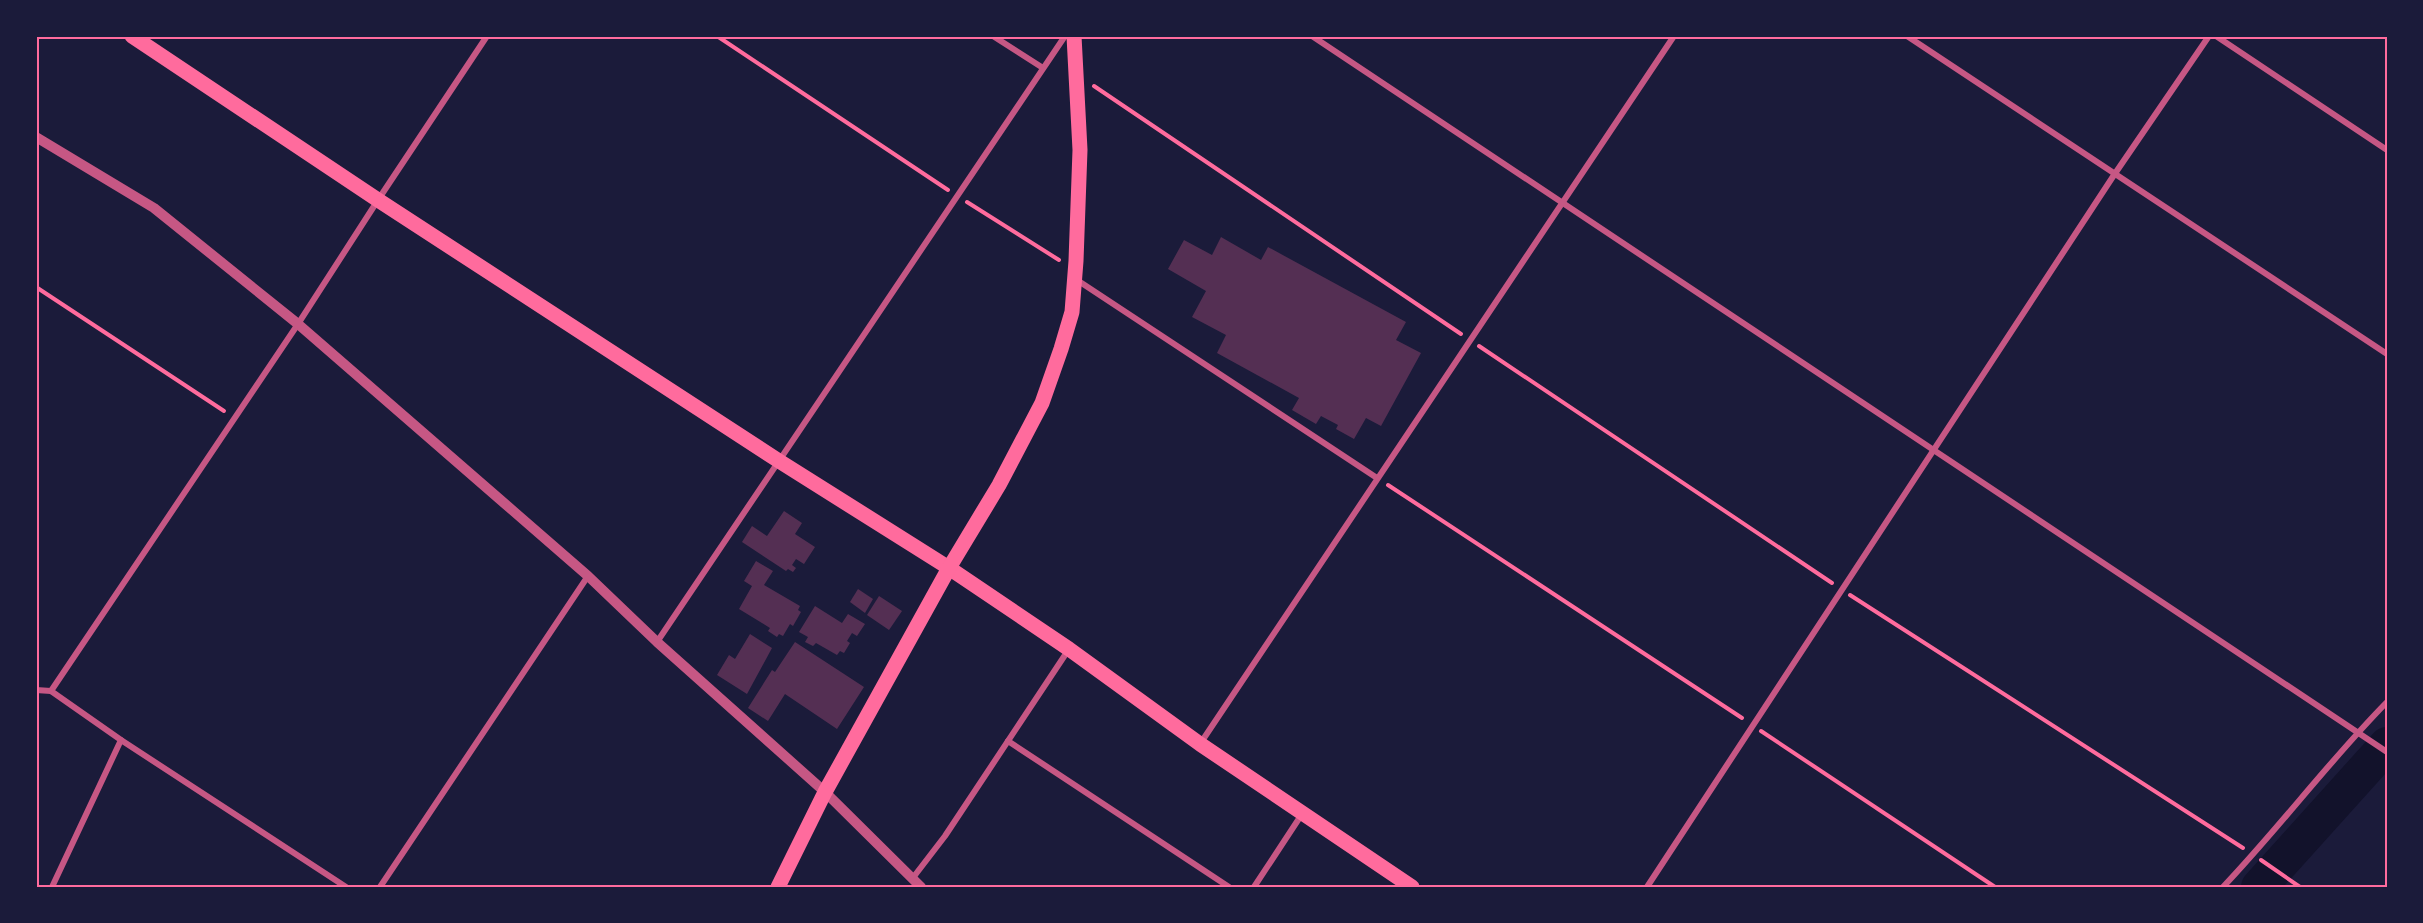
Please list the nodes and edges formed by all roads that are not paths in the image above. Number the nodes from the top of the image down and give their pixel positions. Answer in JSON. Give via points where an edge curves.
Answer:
{"nodes":[{"id":1,"x":132,"y":36,"type":"edge"},
{"id":2,"x":487,"y":36,"type":"edge"},
{"id":3,"x":993,"y":36,"type":"edge"},
{"id":4,"x":1065,"y":36,"type":"edge"},
{"id":5,"x":1074,"y":36,"type":"edge"},
{"id":6,"x":1312,"y":36,"type":"edge"},
{"id":7,"x":1674,"y":36,"type":"edge"},
{"id":8,"x":1907,"y":36,"type":"edge"},
{"id":9,"x":2209,"y":36,"type":"edge"},
{"id":10,"x":2216,"y":36,"type":"edge"},
{"id":11,"x":1043,"y":68,"type":"junction"},
{"id":12,"x":36,"y":137,"type":"edge"},
{"id":13,"x":2387,"y":150,"type":"edge"},
{"id":14,"x":2114,"y":175,"type":"junction"},
{"id":15,"x":378,"y":200,"type":"junction"},
{"id":16,"x":1563,"y":202,"type":"junction"},
{"id":17,"x":1075,"y":274,"type":"junction"},
{"id":18,"x":298,"y":324,"type":"junction"},
{"id":19,"x":2387,"y":354,"type":"edge"},
{"id":20,"x":1934,"y":449,"type":"junction"},
{"id":21,"x":779,"y":461,"type":"junction"},
{"id":22,"x":1377,"y":478,"type":"junction"},
{"id":23,"x":949,"y":568,"type":"junction"},
{"id":24,"x":588,"y":576,"type":"junction"},
{"id":25,"x":657,"y":642,"type":"junction"},
{"id":26,"x":1069,"y":649,"type":"junction"},
{"id":27,"x":36,"y":690,"type":"edge"},
{"id":28,"x":51,"y":691,"type":"junction"},
{"id":29,"x":2387,"y":702,"type":"edge"},
{"id":30,"x":2357,"y":733,"type":"junction"},
{"id":31,"x":121,"y":740,"type":"junction"},
{"id":32,"x":1008,"y":741,"type":"junction"},
{"id":33,"x":1200,"y":744,"type":"junction"},
{"id":34,"x":2387,"y":752,"type":"edge"},
{"id":35,"x":825,"y":792,"type":"junction"},
{"id":36,"x":1302,"y":814,"type":"junction"},
{"id":37,"x":917,"y":883,"type":"edge"},
{"id":38,"x":52,"y":887,"type":"edge"},
{"id":39,"x":345,"y":887,"type":"edge"},
{"id":40,"x":380,"y":887,"type":"edge"},
{"id":41,"x":778,"y":887,"type":"edge"},
{"id":42,"x":1229,"y":887,"type":"edge"},
{"id":43,"x":1254,"y":887,"type":"edge"},
{"id":44,"x":1412,"y":887,"type":"edge"},
{"id":45,"x":1647,"y":887,"type":"edge"},
{"id":46,"x":2223,"y":887,"type":"edge"}],
"edges":[{"from":1,"to":15,"type":"main road"},
{"from":2,"to":15,"type":"street"},
{"from":3,"to":11,"type":"street"},
{"from":4,"to":11,"type":"street"},
{"from":5,"to":17,"type":"main road","via":[[1080,150]]},
{"from":6,"to":16,"type":"street"},
{"from":7,"to":16,"type":"street"},
{"from":8,"to":14,"type":"street"},
{"from":9,"to":14,"type":"street"},
{"from":10,"to":13,"type":"street"},
{"from":11,"to":21,"type":"street"},
{"from":12,"to":18,"type":"street","via":[[154,208]]},
{"from":14,"to":19,"type":"street"},
{"from":14,"to":20,"type":"street"},
{"from":15,"to":18,"type":"street"},
{"from":15,"to":21,"type":"main road"},
{"from":16,"to":20,"type":"street"},
{"from":16,"to":22,"type":"street"},
{"from":17,"to":22,"type":"street"},
{"from":17,"to":23,"type":"main road","via":[[1072,312],[1042,403]]},
{"from":18,"to":24,"type":"street"},
{"from":18,"to":28,"type":"street"},
{"from":20,"to":30,"type":"street"},
{"from":20,"to":45,"type":"street"},
{"from":21,"to":23,"type":"main road"},
{"from":21,"to":25,"type":"street"},
{"from":22,"to":33,"type":"street"},
{"from":23,"to":26,"type":"main road"},
{"from":23,"to":35,"type":"main road"},
{"from":24,"to":25,"type":"street"},
{"from":24,"to":40,"type":"street"},
{"from":25,"to":35,"type":"street"},
{"from":26,"to":32,"type":"street"},
{"from":26,"to":33,"type":"main road"},
{"from":27,"to":28,"type":"street"},
{"from":28,"to":31,"type":"street"},
{"from":29,"to":30,"type":"street"},
{"from":30,"to":34,"type":"street"},
{"from":30,"to":46,"type":"street"},
{"from":31,"to":38,"type":"street"},
{"from":31,"to":39,"type":"street"},
{"from":32,"to":37,"type":"street"},
{"from":32,"to":42,"type":"street"},
{"from":33,"to":36,"type":"main road"},
{"from":35,"to":37,"type":"street"},
{"from":35,"to":41,"type":"main road"},
{"from":36,"to":43,"type":"street"},
{"from":36,"to":44,"type":"main road"}]}
